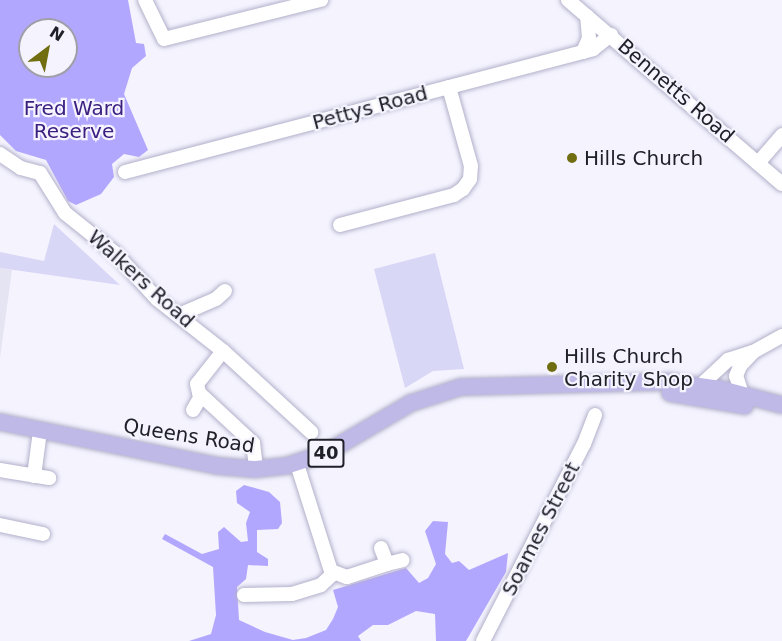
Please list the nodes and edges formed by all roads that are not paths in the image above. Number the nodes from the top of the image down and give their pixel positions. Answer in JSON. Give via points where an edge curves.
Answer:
{"nodes":[{"id":1,"x":145,"y":0,"type":"edge"},
{"id":2,"x":321,"y":0,"type":"edge"},
{"id":3,"x":568,"y":0,"type":"edge"},
{"id":4,"x":587,"y":16,"type":"junction"},
{"id":5,"x":610,"y":35,"type":"junction"},
{"id":6,"x":584,"y":52,"type":"junction"},
{"id":7,"x":449,"y":87,"type":"junction"},
{"id":8,"x":782,"y":135,"type":"edge"},
{"id":9,"x":0,"y":154,"type":"edge"},
{"id":10,"x":758,"y":163,"type":"junction"},
{"id":11,"x":125,"y":172,"type":"dead end"},
{"id":12,"x":782,"y":184,"type":"edge"},
{"id":13,"x":340,"y":225,"type":"dead end"},
{"id":14,"x":225,"y":291,"type":"dead end"},
{"id":15,"x":179,"y":315,"type":"junction"},
{"id":16,"x":782,"y":336,"type":"edge"},
{"id":17,"x":223,"y":351,"type":"junction"},
{"id":18,"x":753,"y":352,"type":"junction"},
{"id":19,"x":643,"y":385,"type":"junction"},
{"id":20,"x":700,"y":385,"type":"junction"},
{"id":21,"x":742,"y":394,"type":"junction"},
{"id":22,"x":201,"y":396,"type":"junction"},
{"id":23,"x":782,"y":405,"type":"edge"},
{"id":24,"x":193,"y":410,"type":"dead end"},
{"id":25,"x":595,"y":415,"type":"dead end"},
{"id":26,"x":782,"y":416,"type":"edge"},
{"id":27,"x":0,"y":422,"type":"edge"},
{"id":28,"x":40,"y":431,"type":"junction"},
{"id":29,"x":310,"y":432,"type":"dead end"},
{"id":30,"x":297,"y":464,"type":"junction"},
{"id":31,"x":256,"y":469,"type":"junction"},
{"id":32,"x":0,"y":470,"type":"edge"},
{"id":33,"x":34,"y":476,"type":"junction"},
{"id":34,"x":49,"y":478,"type":"dead end"},
{"id":35,"x":0,"y":525,"type":"edge"},
{"id":36,"x":43,"y":534,"type":"dead end"},
{"id":37,"x":381,"y":548,"type":"dead end"},
{"id":38,"x":403,"y":560,"type":"dead end"},
{"id":39,"x":387,"y":564,"type":"junction"},
{"id":40,"x":334,"y":573,"type":"junction"},
{"id":41,"x":244,"y":595,"type":"dead end"},
{"id":42,"x":483,"y":641,"type":"edge"}],
"edges":[{"from":1,"to":2,"type":"street","via":[[164,39]]},
{"from":3,"to":4,"type":"street","name":"Bennetts Road"},
{"from":4,"to":5,"type":"street","name":"Bennetts Road"},
{"from":4,"to":6,"type":"street","via":[[589,38]]},
{"from":5,"to":6,"type":"street","name":"Pettys Road","via":[[602,44]]},
{"from":5,"to":10,"type":"street","name":"Bennetts Road"},
{"from":6,"to":7,"type":"street","name":"Pettys Road"},
{"from":7,"to":11,"type":"street","name":"Pettys Road"},
{"from":7,"to":13,"type":"street","via":[[471,166],[470,179],[463,189],[454,195]]},
{"from":8,"to":10,"type":"street"},
{"from":9,"to":15,"type":"street","name":"Walkers Road","via":[[21,168],[40,173],[65,213],[115,253],[157,299]]},
{"from":10,"to":12,"type":"street","name":"Bennetts Road"},
{"from":14,"to":15,"type":"street"},
{"from":15,"to":17,"type":"street","name":"Walkers Road"},
{"from":16,"to":18,"type":"street"},
{"from":17,"to":22,"type":"street","via":[[197,384]]},
{"from":17,"to":29,"type":"street","name":"Walkers Road"},
{"from":18,"to":20,"type":"street","via":[[728,360]]},
{"from":18,"to":21,"type":"street","via":[[737,372]]},
{"from":19,"to":20,"type":"main road","name":"Queens Road","number":"40"},
{"from":19,"to":26,"type":"main road","name":"Queens Road","number":"40"},
{"from":19,"to":30,"type":"main road","name":"Queens Road","number":"40","via":[[451,389],[418,400],[324,454]]},
{"from":20,"to":21,"type":"main road","name":"Queens Road","number":"40"},
{"from":21,"to":23,"type":"main road","name":"Queens Road","number":"40"},
{"from":22,"to":24,"type":"street"},
{"from":22,"to":31,"type":"street","via":[[253,443]]},
{"from":25,"to":42,"type":"street","name":"Soames Street","via":[[585,444]]},
{"from":27,"to":28,"type":"main road","name":"Queens Road","number":"40"},
{"from":28,"to":31,"type":"main road","name":"Queens Road","number":"40","via":[[218,466]]},
{"from":28,"to":33,"type":"street"},
{"from":30,"to":31,"type":"main road","name":"Queens Road","number":"40"},
{"from":30,"to":40,"type":"street"},
{"from":32,"to":33,"type":"street"},
{"from":33,"to":34,"type":"street"},
{"from":35,"to":36,"type":"street"},
{"from":37,"to":39,"type":"street"},
{"from":38,"to":39,"type":"street"},
{"from":39,"to":40,"type":"street","via":[[347,577]]},
{"from":40,"to":41,"type":"street","via":[[321,585],[292,594]]}]}
